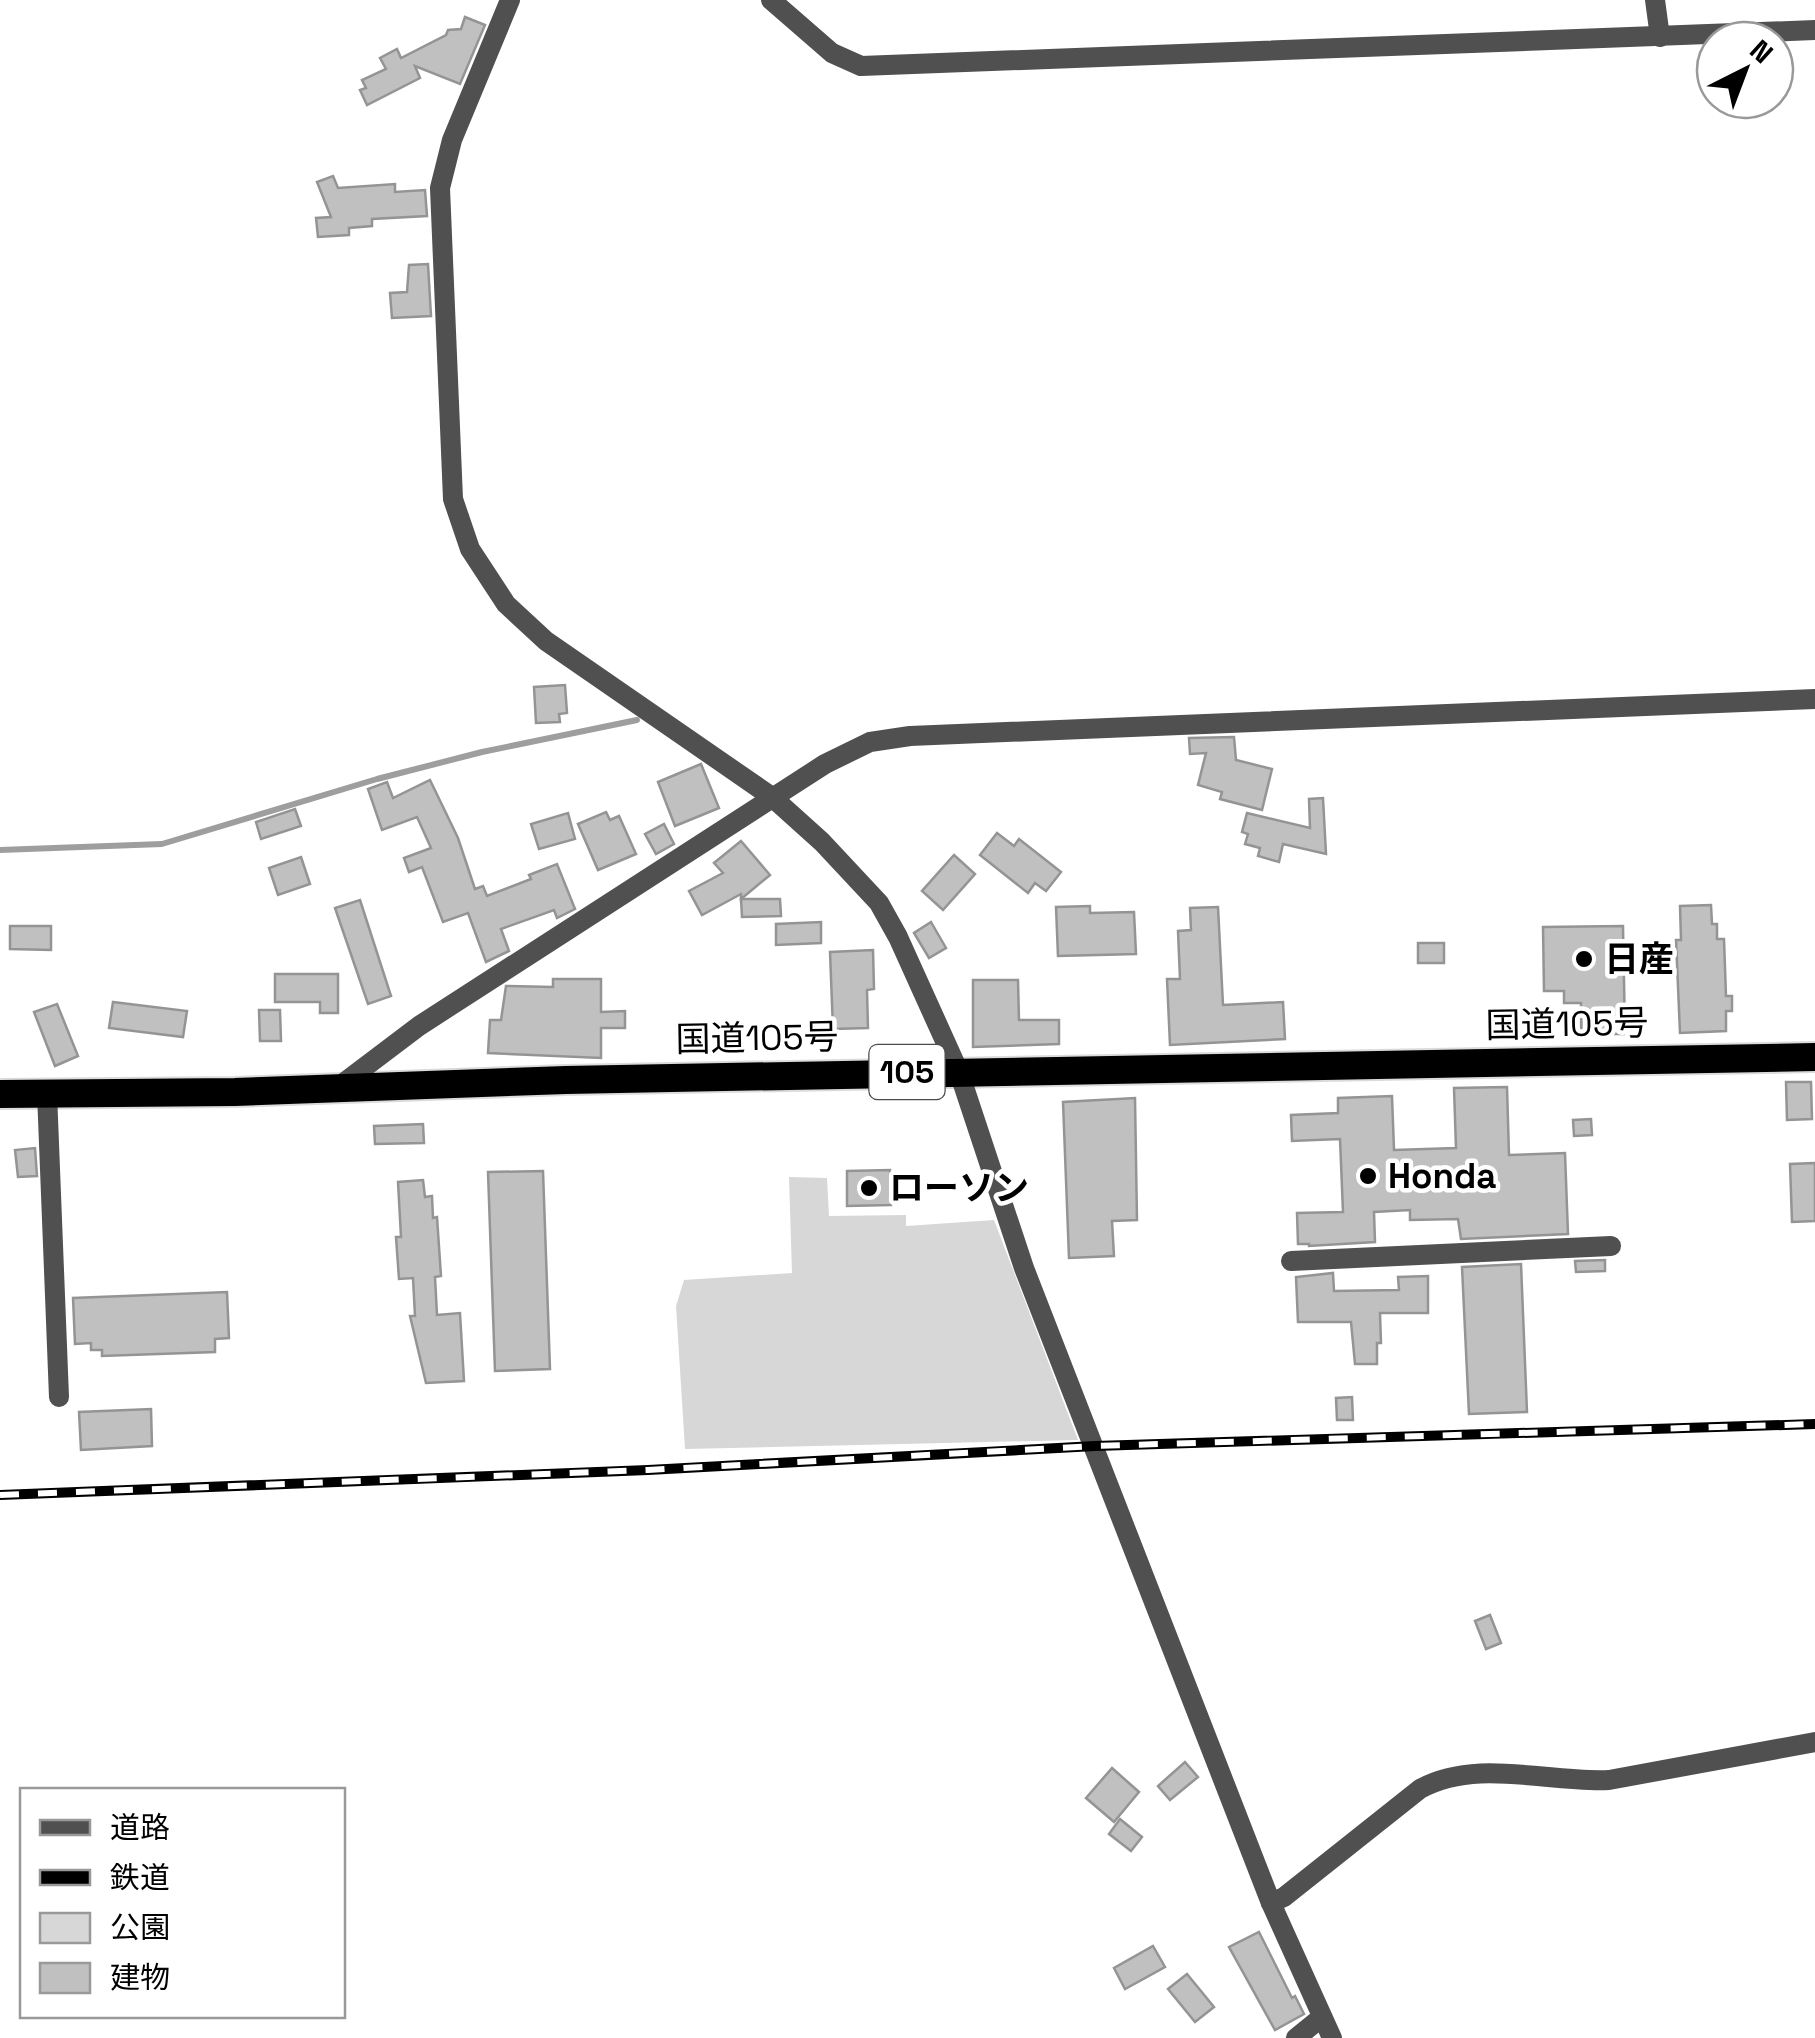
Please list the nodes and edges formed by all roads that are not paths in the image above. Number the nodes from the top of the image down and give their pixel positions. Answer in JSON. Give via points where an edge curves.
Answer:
{"nodes":[{"id":1,"x":510,"y":0,"type":"edge"},
{"id":2,"x":771,"y":0,"type":"edge"},
{"id":3,"x":1655,"y":0,"type":"edge"},
{"id":4,"x":1815,"y":30,"type":"edge"},
{"id":5,"x":1660,"y":36,"type":"junction"},
{"id":6,"x":1815,"y":699,"type":"edge"},
{"id":7,"x":772,"y":797,"type":"junction"},
{"id":8,"x":1815,"y":1057,"type":"edge"},
{"id":9,"x":958,"y":1072,"type":"junction"},
{"id":10,"x":338,"y":1088,"type":"junction"},
{"id":11,"x":47,"y":1093,"type":"junction"},
{"id":12,"x":0,"y":1094,"type":"edge"},
{"id":13,"x":1611,"y":1246,"type":"dead end"},
{"id":14,"x":1292,"y":1260,"type":"dead end"},
{"id":15,"x":59,"y":1397,"type":"dead end"},
{"id":16,"x":1815,"y":1742,"type":"edge"},
{"id":17,"x":1271,"y":1903,"type":"junction"},
{"id":18,"x":1322,"y":2017,"type":"junction"},
{"id":19,"x":1296,"y":2038,"type":"edge"},
{"id":20,"x":1332,"y":2038,"type":"edge"}],
"edges":[{"from":1,"to":7,"type":"street","via":[[452,140],[440,188],[453,499],[470,549],[506,604],[546,641]]},
{"from":2,"to":5,"type":"street","via":[[832,52],[860,66]]},
{"from":3,"to":5,"type":"street"},
{"from":4,"to":5,"type":"street"},
{"from":6,"to":7,"type":"street","via":[[910,736],[870,742]]},
{"from":7,"to":9,"type":"street","via":[[879,903]]},
{"from":7,"to":10,"type":"street","via":[[419,1026]]},
{"from":8,"to":9,"type":"highway","name":"国道105号","number":"105"},
{"from":9,"to":10,"type":"highway","name":"国道105号","number":"105"},
{"from":9,"to":17,"type":"street","via":[[1024,1268]]},
{"from":10,"to":11,"type":"highway","name":"国道105号","number":"105"},
{"from":11,"to":12,"type":"highway","name":"国道105号","number":"105"},
{"from":11,"to":15,"type":"street"},
{"from":13,"to":14,"type":"street"},
{"from":16,"to":17,"type":"street","via":[[1609,1780],[1472,1773],[1441,1778]]},
{"from":17,"to":18,"type":"street"},
{"from":18,"to":19,"type":"street"},
{"from":18,"to":20,"type":"street"}]}
